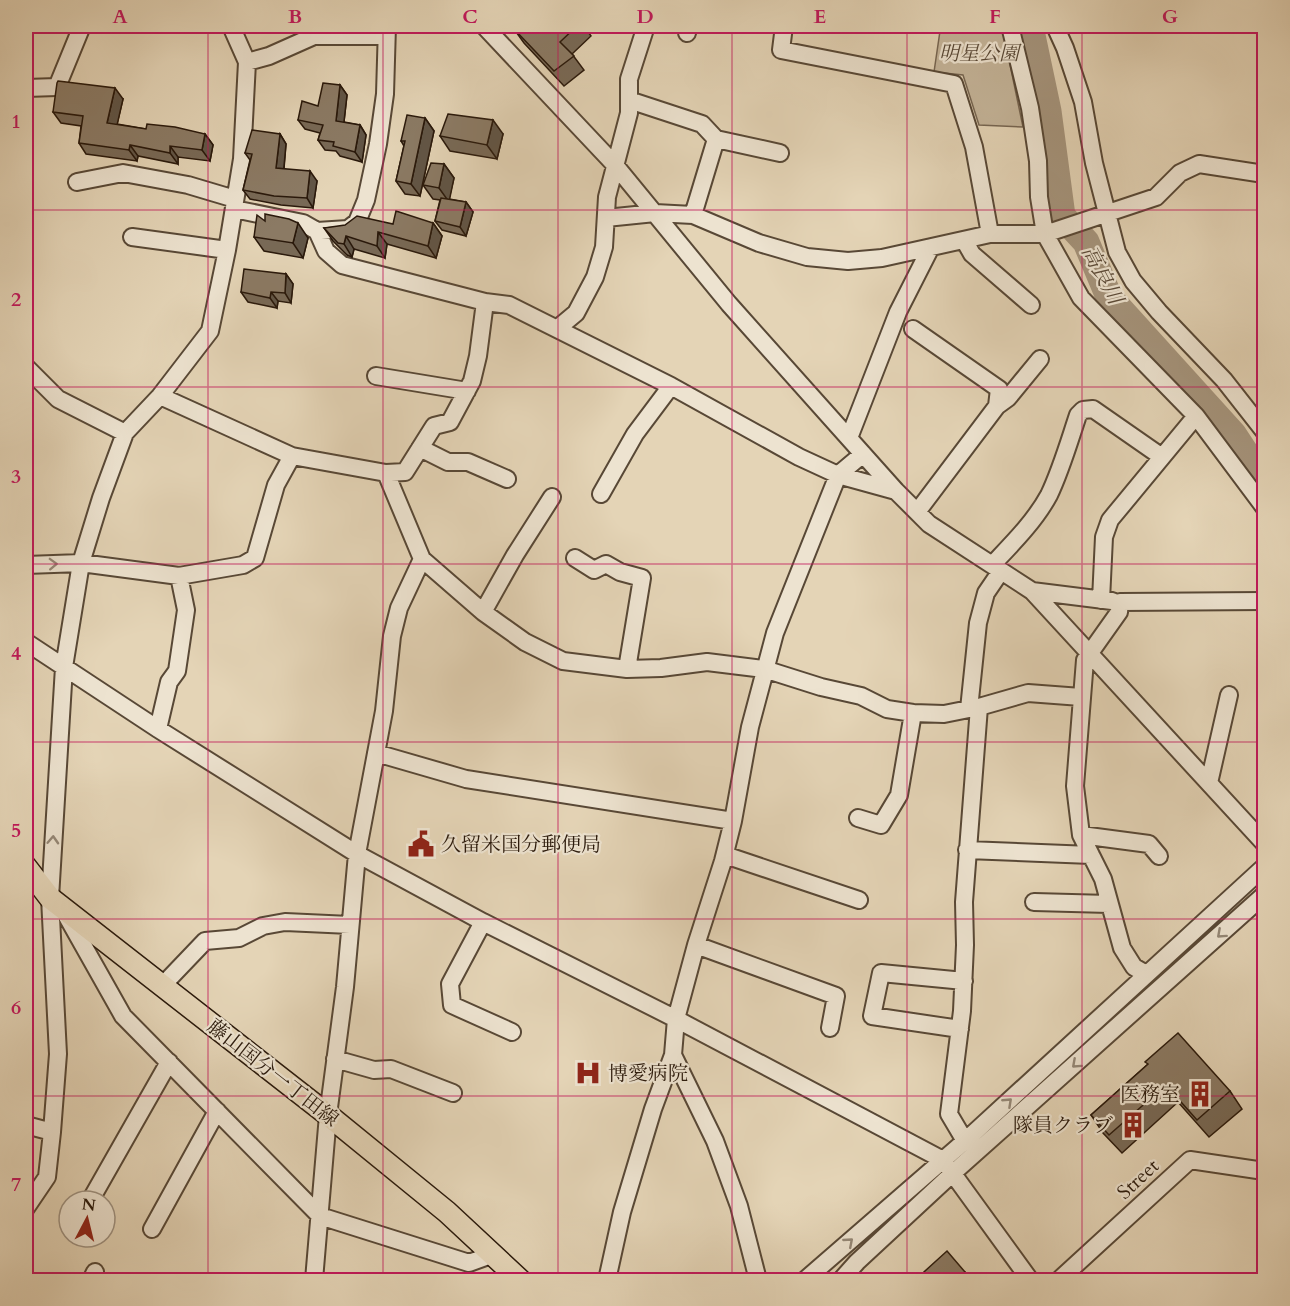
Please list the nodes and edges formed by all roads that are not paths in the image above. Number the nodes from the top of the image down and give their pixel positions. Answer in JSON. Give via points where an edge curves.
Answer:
{"nodes":[{"id":1,"x":82,"y":26,"type":"edge"},
{"id":2,"x":231,"y":26,"type":"edge"},
{"id":3,"x":484,"y":26,"type":"edge"},
{"id":4,"x":646,"y":26,"type":"edge"},
{"id":5,"x":784,"y":26,"type":"edge"},
{"id":6,"x":1010,"y":26,"type":"edge"},
{"id":7,"x":1055,"y":26,"type":"edge"},
{"id":8,"x":386,"y":31,"type":"edge"},
{"id":9,"x":247,"y":62,"type":"junction"},
{"id":10,"x":26,"y":88,"type":"edge"},
{"id":11,"x":629,"y":100,"type":"junction"},
{"id":12,"x":716,"y":139,"type":"junction"},
{"id":13,"x":780,"y":153,"type":"dead end"},
{"id":14,"x":615,"y":165,"type":"junction"},
{"id":15,"x":1264,"y":174,"type":"edge"},
{"id":16,"x":77,"y":182,"type":"dead end"},
{"id":17,"x":235,"y":204,"type":"junction"},
{"id":18,"x":1107,"y":212,"type":"junction"},
{"id":19,"x":655,"y":213,"type":"junction"},
{"id":20,"x":693,"y":215,"type":"junction"},
{"id":21,"x":606,"y":218,"type":"junction"},
{"id":22,"x":317,"y":231,"type":"junction"},
{"id":23,"x":990,"y":234,"type":"junction"},
{"id":24,"x":1045,"y":234,"type":"junction"},
{"id":25,"x":132,"y":237,"type":"dead end"},
{"id":26,"x":964,"y":240,"type":"junction"},
{"id":27,"x":931,"y":247,"type":"junction"},
{"id":28,"x":227,"y":250,"type":"junction"},
{"id":29,"x":485,"y":302,"type":"junction"},
{"id":30,"x":1031,"y":304,"type":"dead end"},
{"id":31,"x":558,"y":328,"type":"junction"},
{"id":32,"x":913,"y":329,"type":"dead end"},
{"id":33,"x":1040,"y":359,"type":"dead end"},
{"id":34,"x":26,"y":367,"type":"edge"},
{"id":35,"x":376,"y":376,"type":"dead end"},
{"id":36,"x":670,"y":387,"type":"junction"},
{"id":37,"x":467,"y":391,"type":"junction"},
{"id":38,"x":160,"y":396,"type":"junction"},
{"id":39,"x":997,"y":406,"type":"junction"},
{"id":40,"x":1196,"y":416,"type":"junction"},
{"id":41,"x":1264,"y":431,"type":"edge"},
{"id":42,"x":125,"y":433,"type":"junction"},
{"id":43,"x":849,"y":438,"type":"junction"},
{"id":44,"x":420,"y":448,"type":"junction"},
{"id":45,"x":863,"y":454,"type":"junction"},
{"id":46,"x":292,"y":456,"type":"junction"},
{"id":47,"x":1162,"y":457,"type":"junction"},
{"id":48,"x":386,"y":473,"type":"junction"},
{"id":49,"x":838,"y":475,"type":"junction"},
{"id":50,"x":507,"y":479,"type":"dead end"},
{"id":51,"x":896,"y":490,"type":"junction"},
{"id":52,"x":601,"y":494,"type":"dead end"},
{"id":53,"x":552,"y":497,"type":"dead end"},
{"id":54,"x":1264,"y":507,"type":"edge"},
{"id":55,"x":917,"y":512,"type":"junction"},
{"id":56,"x":575,"y":558,"type":"dead end"},
{"id":57,"x":422,"y":559,"type":"junction"},
{"id":58,"x":81,"y":563,"type":"junction"},
{"id":59,"x":26,"y":565,"type":"edge"},
{"id":60,"x":997,"y":568,"type":"junction"},
{"id":61,"x":180,"y":576,"type":"junction"},
{"id":62,"x":1032,"y":591,"type":"junction"},
{"id":63,"x":1101,"y":600,"type":"junction"},
{"id":64,"x":1264,"y":601,"type":"edge"},
{"id":65,"x":1120,"y":602,"type":"junction"},
{"id":66,"x":483,"y":612,"type":"junction"},
{"id":67,"x":26,"y":642,"type":"edge"},
{"id":68,"x":1090,"y":654,"type":"junction"},
{"id":69,"x":64,"y":667,"type":"junction"},
{"id":70,"x":627,"y":669,"type":"junction"},
{"id":71,"x":764,"y":669,"type":"junction"},
{"id":72,"x":1229,"y":695,"type":"dead end"},
{"id":73,"x":1082,"y":697,"type":"junction"},
{"id":74,"x":974,"y":708,"type":"junction"},
{"id":75,"x":913,"y":713,"type":"junction"},
{"id":76,"x":158,"y":729,"type":"junction"},
{"id":77,"x":376,"y":753,"type":"junction"},
{"id":78,"x":1209,"y":783,"type":"junction"},
{"id":79,"x":858,"y":818,"type":"dead end"},
{"id":80,"x":733,"y":821,"type":"junction"},
{"id":81,"x":1081,"y":835,"type":"junction"},
{"id":82,"x":1264,"y":843,"type":"edge"},
{"id":83,"x":967,"y":850,"type":"junction"},
{"id":84,"x":357,"y":854,"type":"junction"},
{"id":85,"x":725,"y":855,"type":"junction"},
{"id":86,"x":1091,"y":855,"type":"junction"},
{"id":87,"x":1159,"y":856,"type":"dead end"},
{"id":88,"x":26,"y":867,"type":"edge"},
{"id":89,"x":1264,"y":867,"type":"edge"},
{"id":90,"x":1264,"y":895,"type":"edge"},
{"id":91,"x":859,"y":900,"type":"dead end"},
{"id":92,"x":1034,"y":902,"type":"dead end"},
{"id":93,"x":56,"y":903,"type":"junction"},
{"id":94,"x":1109,"y":904,"type":"junction"},
{"id":95,"x":483,"y":922,"type":"junction"},
{"id":96,"x":350,"y":925,"type":"junction"},
{"id":97,"x":696,"y":945,"type":"junction"},
{"id":98,"x":1146,"y":974,"type":"junction"},
{"id":99,"x":964,"y":981,"type":"junction"},
{"id":100,"x":162,"y":986,"type":"junction"},
{"id":101,"x":676,"y":1019,"type":"junction"},
{"id":102,"x":830,"y":1028,"type":"dead end"},
{"id":103,"x":960,"y":1029,"type":"junction"},
{"id":104,"x":512,"y":1032,"type":"dead end"},
{"id":105,"x":673,"y":1055,"type":"junction"},
{"id":106,"x":336,"y":1059,"type":"junction"},
{"id":107,"x":169,"y":1062,"type":"junction"},
{"id":108,"x":453,"y":1093,"type":"dead end"},
{"id":109,"x":217,"y":1111,"type":"junction"},
{"id":110,"x":328,"y":1115,"type":"junction"},
{"id":111,"x":26,"y":1125,"type":"edge"},
{"id":112,"x":52,"y":1132,"type":"junction"},
{"id":113,"x":965,"y":1142,"type":"junction"},
{"id":114,"x":948,"y":1166,"type":"junction"},
{"id":115,"x":1264,"y":1171,"type":"edge"},
{"id":116,"x":97,"y":1189,"type":"edge"},
{"id":117,"x":26,"y":1208,"type":"edge"},
{"id":118,"x":320,"y":1215,"type":"junction"},
{"id":119,"x":152,"y":1229,"type":"dead end"},
{"id":120,"x":490,"y":1255,"type":"junction"},
{"id":121,"x":523,"y":1280,"type":"edge"},
{"id":122,"x":314,"y":1281,"type":"edge"},
{"id":123,"x":607,"y":1281,"type":"edge"},
{"id":124,"x":758,"y":1281,"type":"edge"},
{"id":125,"x":805,"y":1281,"type":"edge"},
{"id":126,"x":841,"y":1281,"type":"edge"},
{"id":127,"x":1030,"y":1281,"type":"edge"},
{"id":128,"x":1059,"y":1281,"type":"edge"}],
"edges":[{"from":1,"to":10,"type":"street","via":[[57,87]]},
{"from":2,"to":9,"type":"street"},
{"from":3,"to":14,"type":"street"},
{"from":4,"to":11,"type":"street","via":[[629,79]]},
{"from":5,"to":23,"type":"street","via":[[781,50],[954,84],[974,147]]},
{"from":6,"to":24,"type":"street","via":[[1030,108]]},
{"from":7,"to":18,"type":"street","via":[[1083,102]]},
{"from":8,"to":9,"type":"street","via":[[314,36]]},
{"from":8,"to":22,"type":"street","via":[[384,94],[366,200],[357,222],[348,229]]},
{"from":9,"to":17,"type":"street","via":[[242,159]]},
{"from":11,"to":12,"type":"street","via":[[702,124]]},
{"from":11,"to":14,"type":"street"},
{"from":12,"to":13,"type":"street"},
{"from":12,"to":20,"type":"street"},
{"from":14,"to":19,"type":"street"},
{"from":14,"to":21,"type":"street","via":[[606,197]]},
{"from":15,"to":18,"type":"street","via":[[1199,164],[1180,173],[1156,197]]},
{"from":16,"to":17,"type":"street","via":[[123,173],[188,185]]},
{"from":17,"to":22,"type":"street","via":[[303,223]]},
{"from":17,"to":28,"type":"street"},
{"from":18,"to":24,"type":"street"},
{"from":18,"to":41,"type":"street","via":[[1117,252],[1133,281],[1224,380]]},
{"from":19,"to":20,"type":"street"},
{"from":19,"to":21,"type":"street"},
{"from":19,"to":43,"type":"street","via":[[729,304]]},
{"from":20,"to":27,"type":"street","via":[[759,243],[807,257],[848,261]]},
{"from":21,"to":31,"type":"street","via":[[604,247],[595,277],[576,313]]},
{"from":22,"to":29,"type":"street","via":[[326,251],[342,265]]},
{"from":23,"to":24,"type":"street"},
{"from":23,"to":26,"type":"street"},
{"from":24,"to":40,"type":"street","via":[[1081,298]]},
{"from":25,"to":28,"type":"street"},
{"from":26,"to":27,"type":"street"},
{"from":26,"to":30,"type":"street","via":[[972,254]]},
{"from":27,"to":43,"type":"street","via":[[898,312]]},
{"from":28,"to":38,"type":"street","via":[[210,331]]},
{"from":29,"to":31,"type":"street","via":[[509,305]]},
{"from":29,"to":37,"type":"street","via":[[478,356]]},
{"from":31,"to":36,"type":"street"},
{"from":32,"to":39,"type":"street","via":[[999,389]]},
{"from":33,"to":39,"type":"street"},
{"from":34,"to":42,"type":"street","via":[[58,399]]},
{"from":35,"to":37,"type":"street"},
{"from":36,"to":49,"type":"street"},
{"from":36,"to":52,"type":"street","via":[[635,434]]},
{"from":37,"to":44,"type":"street","via":[[450,422],[434,426]]},
{"from":38,"to":42,"type":"street"},
{"from":38,"to":46,"type":"street"},
{"from":39,"to":55,"type":"street"},
{"from":40,"to":47,"type":"street"},
{"from":40,"to":54,"type":"street"},
{"from":42,"to":58,"type":"street"},
{"from":43,"to":45,"type":"street"},
{"from":44,"to":48,"type":"street","via":[[405,472]]},
{"from":44,"to":50,"type":"street","via":[[448,462],[468,462]]},
{"from":45,"to":49,"type":"street"},
{"from":45,"to":51,"type":"street"},
{"from":46,"to":48,"type":"street"},
{"from":46,"to":61,"type":"street","via":[[276,484],[255,558],[243,565]]},
{"from":47,"to":60,"type":"street","via":[[1093,409],[1083,410],[1048,497]]},
{"from":47,"to":63,"type":"street","via":[[1110,520],[1104,537]]},
{"from":48,"to":57,"type":"street"},
{"from":49,"to":51,"type":"street"},
{"from":49,"to":71,"type":"street"},
{"from":51,"to":55,"type":"street"},
{"from":53,"to":66,"type":"street"},
{"from":55,"to":60,"type":"street"},
{"from":56,"to":70,"type":"street","via":[[594,570],[606,564],[642,578]]},
{"from":57,"to":66,"type":"street"},
{"from":57,"to":77,"type":"street","via":[[399,608],[392,636]]},
{"from":59,"to":58,"type":"street","one_way":true},
{"from":58,"to":61,"type":"street"},
{"from":58,"to":69,"type":"street"},
{"from":60,"to":62,"type":"street"},
{"from":60,"to":74,"type":"street","via":[[978,622]]},
{"from":61,"to":76,"type":"street","via":[[186,610],[177,671],[169,682]]},
{"from":62,"to":63,"type":"street"},
{"from":62,"to":68,"type":"street"},
{"from":63,"to":65,"type":"street"},
{"from":64,"to":65,"type":"street"},
{"from":65,"to":68,"type":"street","via":[[1119,612]]},
{"from":66,"to":70,"type":"street","via":[[525,642],[564,660]]},
{"from":67,"to":69,"type":"street"},
{"from":68,"to":73,"type":"street","via":[[1085,660]]},
{"from":68,"to":78,"type":"street"},
{"from":69,"to":76,"type":"street"},
{"from":93,"to":69,"type":"street","one_way":true},
{"from":70,"to":71,"type":"street","via":[[707,662]]},
{"from":71,"to":75,"type":"street","via":[[861,696],[887,709]]},
{"from":71,"to":80,"type":"street"},
{"from":72,"to":78,"type":"street"},
{"from":73,"to":74,"type":"street","via":[[1028,693]]},
{"from":73,"to":81,"type":"street","via":[[1075,786]]},
{"from":74,"to":75,"type":"street","via":[[944,714]]},
{"from":74,"to":83,"type":"street"},
{"from":75,"to":79,"type":"street","via":[[899,795],[881,825]]},
{"from":76,"to":84,"type":"street"},
{"from":77,"to":80,"type":"street","via":[[466,779]]},
{"from":77,"to":84,"type":"street"},
{"from":78,"to":82,"type":"street"},
{"from":80,"to":85,"type":"street"},
{"from":81,"to":86,"type":"street"},
{"from":81,"to":87,"type":"street","via":[[1149,844]]},
{"from":83,"to":86,"type":"street"},
{"from":83,"to":99,"type":"street"},
{"from":84,"to":95,"type":"street"},
{"from":84,"to":96,"type":"street"},
{"from":85,"to":91,"type":"street"},
{"from":85,"to":97,"type":"street"},
{"from":86,"to":94,"type":"street"},
{"from":88,"to":93,"type":"main road","name":"藤山国分一丁田線"},
{"from":89,"to":98,"type":"street"},
{"from":90,"to":114,"type":"street","one_way":true},
{"from":92,"to":94,"type":"street"},
{"from":93,"to":100,"type":"main road","name":"藤山国分一丁田線"},
{"from":93,"to":107,"type":"street","via":[[123,1016]]},
{"from":93,"to":112,"type":"street","via":[[58,1054]]},
{"from":94,"to":98,"type":"street","via":[[1122,948],[1134,967]]},
{"from":95,"to":101,"type":"street"},
{"from":95,"to":104,"type":"street","via":[[450,984],[452,1005]]},
{"from":96,"to":100,"type":"street","via":[[285,922],[263,926],[239,938],[206,941]]},
{"from":96,"to":106,"type":"street"},
{"from":97,"to":101,"type":"street"},
{"from":97,"to":102,"type":"street","via":[[836,996]]},
{"from":113,"to":98,"type":"street","one_way":true},
{"from":99,"to":103,"type":"street"},
{"from":99,"to":103,"type":"street","via":[[881,973],[873,1016]]},
{"from":100,"to":110,"type":"main road","name":"藤山国分一丁田線"},
{"from":101,"to":105,"type":"street"},
{"from":101,"to":114,"type":"street"},
{"from":103,"to":113,"type":"street","via":[[949,1114]]},
{"from":105,"to":123,"type":"street","via":[[622,1212]]},
{"from":105,"to":124,"type":"street","via":[[715,1141],[739,1206]]},
{"from":106,"to":108,"type":"street","via":[[374,1070],[391,1069]]},
{"from":106,"to":110,"type":"street"},
{"from":107,"to":109,"type":"street"},
{"from":107,"to":116,"type":"street"},
{"from":109,"to":118,"type":"street"},
{"from":109,"to":119,"type":"street"},
{"from":110,"to":118,"type":"street"},
{"from":110,"to":120,"type":"main road","name":"藤山国分一丁田線","via":[[447,1212]]},
{"from":111,"to":112,"type":"street"},
{"from":112,"to":117,"type":"street","via":[[47,1177]]},
{"from":113,"to":114,"type":"street"},
{"from":125,"to":114,"type":"street","one_way":true},
{"from":114,"to":126,"type":"street"},
{"from":114,"to":127,"type":"street"},
{"from":115,"to":128,"type":"street","name":"Street","via":[[1190,1160]]},
{"from":118,"to":120,"type":"street","via":[[469,1263]]},
{"from":118,"to":122,"type":"street"},
{"from":120,"to":121,"type":"main road","name":"藤山国分一丁田線"}]}
